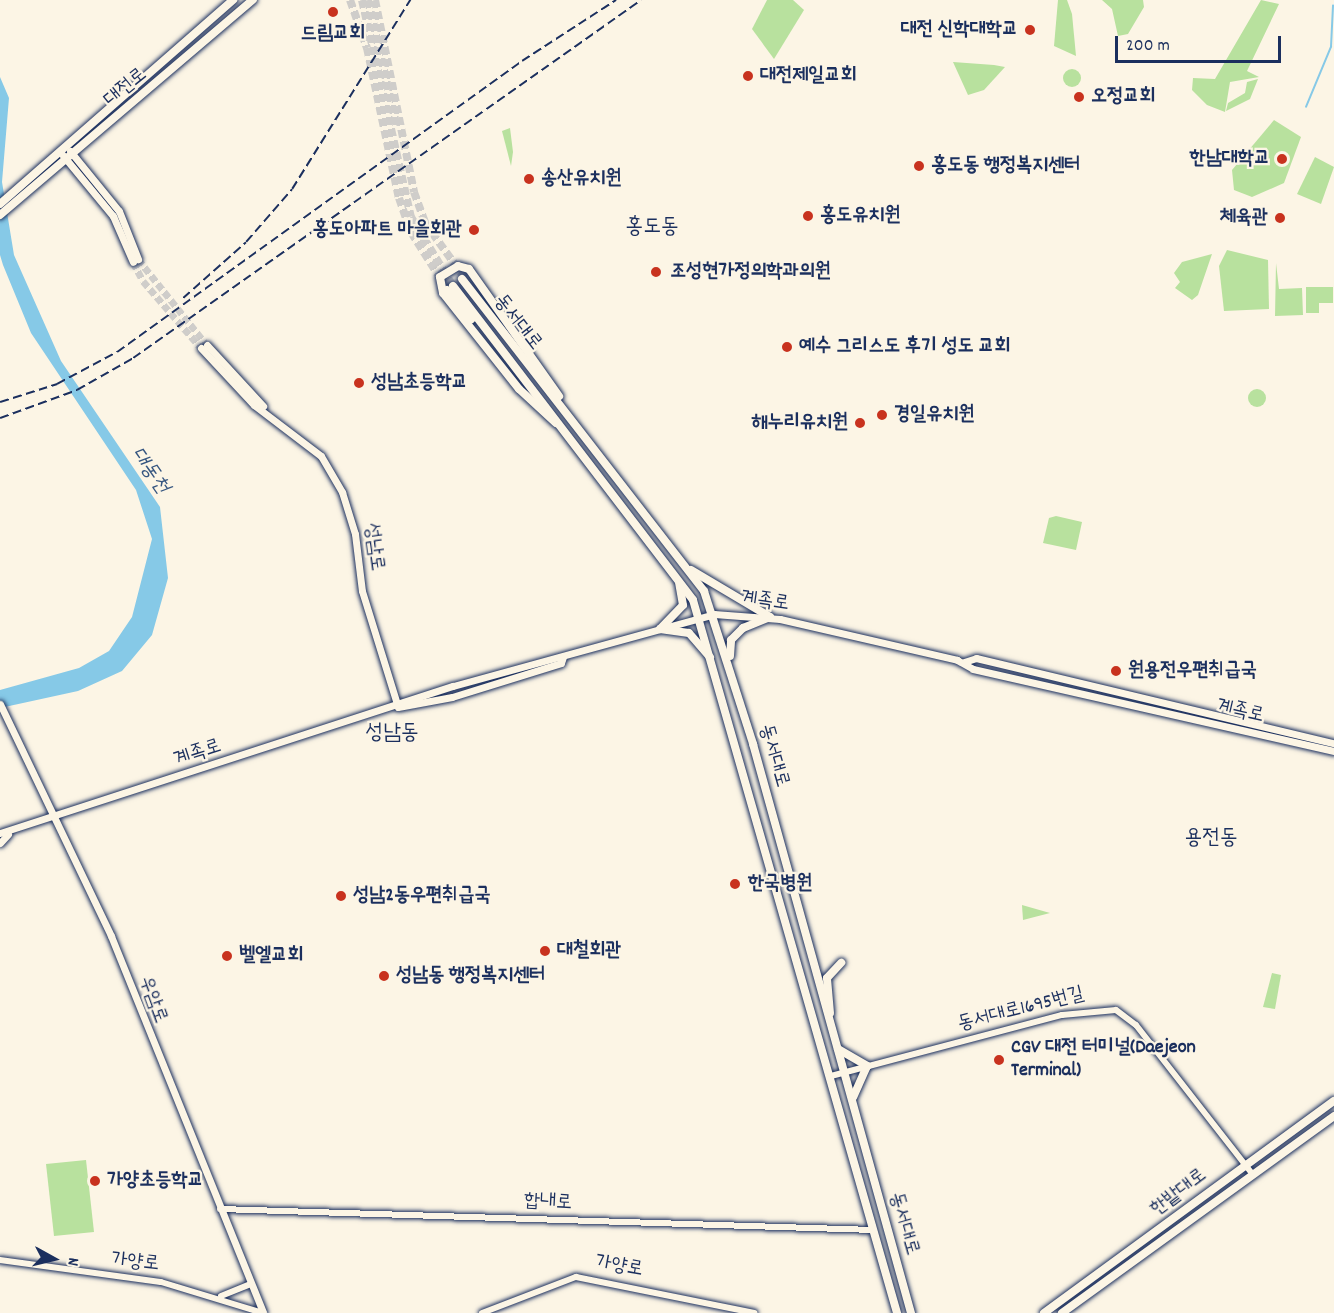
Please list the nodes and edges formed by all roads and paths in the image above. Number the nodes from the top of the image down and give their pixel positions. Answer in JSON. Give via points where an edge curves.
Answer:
{"nodes":[{"id":1,"x":232,"y":0,"type":"edge"},
{"id":2,"x":253,"y":0,"type":"edge"},
{"id":3,"x":64,"y":150,"type":"junction"},
{"id":4,"x":70,"y":158,"type":"junction"},
{"id":5,"x":16,"y":196,"type":"junction"},
{"id":6,"x":0,"y":204,"type":"edge"},
{"id":7,"x":0,"y":215,"type":"edge"},
{"id":8,"x":136,"y":261,"type":"tunnel mouth"},
{"id":9,"x":464,"y":280,"type":"tunnel mouth"},
{"id":10,"x":450,"y":288,"type":"tunnel mouth"},
{"id":11,"x":204,"y":347,"type":"tunnel mouth"},
{"id":12,"x":563,"y":428,"type":"junction"},
{"id":13,"x":576,"y":428,"type":"junction"},
{"id":14,"x":682,"y":563,"type":"junction"},
{"id":15,"x":673,"y":568,"type":"junction"},
{"id":16,"x":714,"y":614,"type":"junction"},
{"id":17,"x":770,"y":617,"type":"junction"},
{"id":18,"x":700,"y":618,"type":"junction"},
{"id":19,"x":660,"y":629,"type":"junction"},
{"id":20,"x":964,"y":662,"type":"junction"},
{"id":21,"x":730,"y":666,"type":"junction"},
{"id":22,"x":716,"y":668,"type":"junction"},
{"id":23,"x":0,"y":704,"type":"edge"},
{"id":24,"x":398,"y":708,"type":"junction"},
{"id":25,"x":1334,"y":743,"type":"edge"},
{"id":26,"x":1334,"y":751,"type":"edge"},
{"id":27,"x":55,"y":817,"type":"junction"},
{"id":28,"x":4,"y":833,"type":"edge"},
{"id":29,"x":0,"y":843,"type":"edge"},
{"id":30,"x":841,"y":963,"type":"dead end"},
{"id":31,"x":829,"y":1014,"type":"junction"},
{"id":32,"x":838,"y":1047,"type":"junction"},
{"id":33,"x":867,"y":1066,"type":"junction"},
{"id":34,"x":844,"y":1072,"type":"junction"},
{"id":35,"x":831,"y":1076,"type":"junction"},
{"id":36,"x":1334,"y":1101,"type":"edge"},
{"id":37,"x":852,"y":1104,"type":"junction"},
{"id":38,"x":1334,"y":1116,"type":"edge"},
{"id":39,"x":1244,"y":1165,"type":"junction"},
{"id":40,"x":1253,"y":1174,"type":"junction"},
{"id":41,"x":220,"y":1209,"type":"junction"},
{"id":42,"x":873,"y":1230,"type":"junction"},
{"id":43,"x":0,"y":1260,"type":"edge"},
{"id":44,"x":250,"y":1284,"type":"junction"},
{"id":45,"x":218,"y":1297,"type":"junction"},
{"id":46,"x":263,"y":1313,"type":"edge"},
{"id":47,"x":482,"y":1313,"type":"edge"},
{"id":48,"x":754,"y":1313,"type":"edge"},
{"id":49,"x":897,"y":1313,"type":"edge"},
{"id":50,"x":911,"y":1313,"type":"edge"},
{"id":51,"x":1044,"y":1313,"type":"edge"},
{"id":52,"x":1062,"y":1313,"type":"edge"}],
"edges":[{"from":1,"to":3,"type":"main road","name":"대전로"},
{"from":2,"to":4,"type":"main road","name":"대전로"},
{"from":3,"to":4,"type":"main road"},
{"from":3,"to":5,"type":"main road","name":"대전로"},
{"from":4,"to":5,"type":"main road","name":"대전로"},
{"from":4,"to":8,"type":"main road","via":[[113,216]]},
{"from":5,"to":6,"type":"main road"},
{"from":5,"to":7,"type":"main road"},
{"from":9,"to":13,"type":"main road","name":"동서대로"},
{"from":10,"to":12,"type":"main road","name":"동서대로"},
{"from":11,"to":24,"type":"main road","name":"성남로","via":[[273,417],[321,456],[342,492],[355,534],[362,591]]},
{"from":12,"to":13,"type":"main road","via":[[519,389],[442,293],[440,277],[458,266],[468,268]]},
{"from":12,"to":15,"type":"main road","name":"동서대로"},
{"from":13,"to":14,"type":"main road","name":"동서대로"},
{"from":14,"to":16,"type":"main road","name":"동서대로"},
{"from":14,"to":17,"type":"main road"},
{"from":15,"to":18,"type":"main road","name":"동서대로"},
{"from":15,"to":19,"type":"main road","via":[[683,605]]},
{"from":16,"to":17,"type":"main road","name":"계족로"},
{"from":16,"to":18,"type":"main road","name":"계족로"},
{"from":16,"to":21,"type":"main road","name":"동서대로"},
{"from":17,"to":20,"type":"main road","name":"계족로"},
{"from":17,"to":21,"type":"main road","via":[[743,628],[731,640]]},
{"from":18,"to":19,"type":"main road","name":"계족로"},
{"from":18,"to":22,"type":"main road","name":"동서대로"},
{"from":19,"to":22,"type":"main road","via":[[689,633]]},
{"from":19,"to":24,"type":"main road","name":"계족로","via":[[563,657],[561,663],[452,697]]},
{"from":20,"to":25,"type":"main road","name":"계족로","via":[[976,658]]},
{"from":20,"to":26,"type":"main road","name":"계족로","via":[[973,669]]},
{"from":21,"to":31,"type":"main road","name":"동서대로"},
{"from":22,"to":35,"type":"main road","name":"동서대로"},
{"from":23,"to":27,"type":"main road","name":"우암로"},
{"from":24,"to":27,"type":"main road","name":"계족로"},
{"from":27,"to":28,"type":"main road","name":"계족로"},
{"from":27,"to":41,"type":"main road","name":"우암로","via":[[111,936]]},
{"from":28,"to":29,"type":"main road","name":"계족로"},
{"from":30,"to":31,"type":"main road","via":[[827,978]]},
{"from":31,"to":32,"type":"main road","name":"동서대로"},
{"from":32,"to":33,"type":"main road"},
{"from":32,"to":34,"type":"main road","name":"동서대로"},
{"from":33,"to":34,"type":"street","name":"동서대로1695번길"},
{"from":33,"to":37,"type":"main road","via":[[856,1080]]},
{"from":33,"to":39,"type":"street","name":"동서대로1695번길","via":[[1062,1015],[1116,1010],[1136,1024]]},
{"from":34,"to":35,"type":"street","name":"동서대로1695번길"},
{"from":34,"to":37,"type":"main road","name":"동서대로"},
{"from":35,"to":42,"type":"main road","name":"동서대로"},
{"from":36,"to":39,"type":"main road","name":"한밭대로"},
{"from":37,"to":50,"type":"main road","name":"동서대로"},
{"from":38,"to":40,"type":"main road","name":"한밭대로"},
{"from":39,"to":40,"type":"street","name":"동서대로1695번길"},
{"from":39,"to":51,"type":"main road","name":"한밭대로"},
{"from":40,"to":52,"type":"main road","name":"한밭대로"},
{"from":41,"to":42,"type":"street","name":"합내로"},
{"from":41,"to":44,"type":"main road","name":"우암로"},
{"from":42,"to":49,"type":"main road","name":"동서대로"},
{"from":43,"to":45,"type":"street","name":"가양로","via":[[161,1282]]},
{"from":44,"to":45,"type":"street"},
{"from":44,"to":46,"type":"main road","name":"우암로"},
{"from":45,"to":46,"type":"street","name":"가양로"},
{"from":47,"to":48,"type":"street","name":"가양로","via":[[576,1277]]}]}
